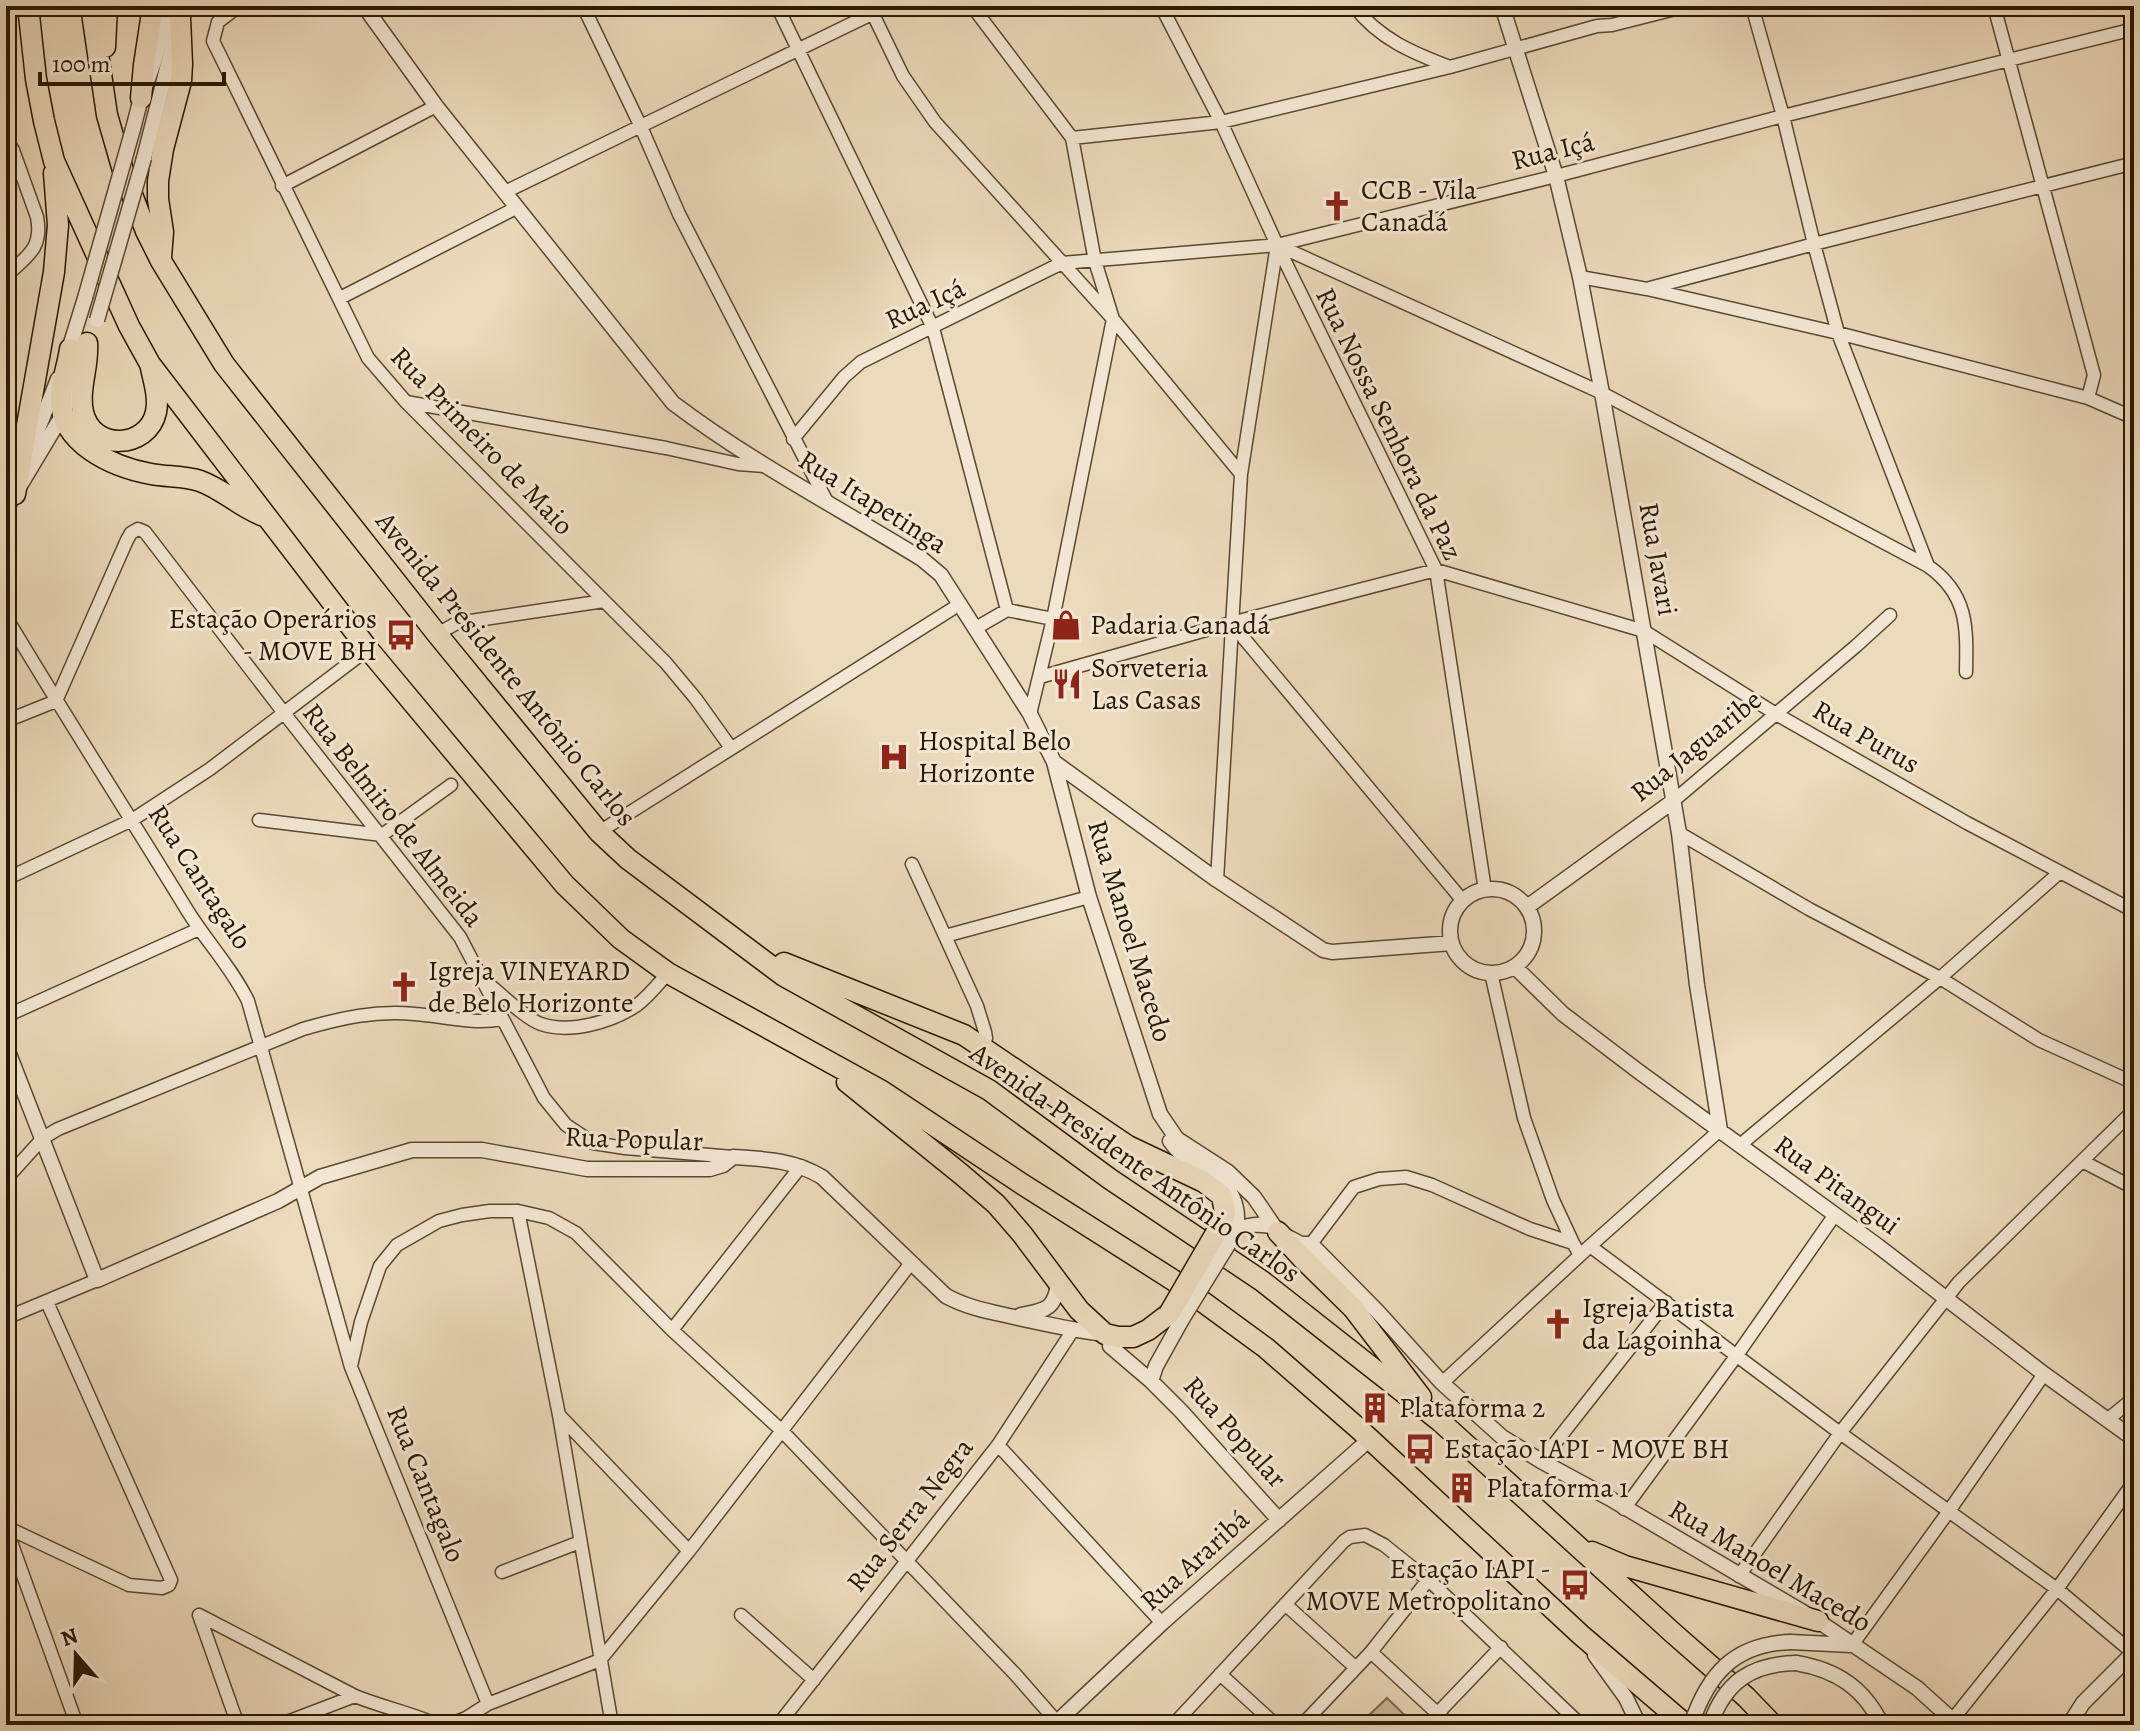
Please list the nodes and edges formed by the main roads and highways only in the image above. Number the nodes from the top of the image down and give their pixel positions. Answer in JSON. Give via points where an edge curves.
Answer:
{"nodes":[{"id":1,"x":28,"y":6,"type":"edge"},
{"id":2,"x":91,"y":6,"type":"edge"},
{"id":3,"x":107,"y":6,"type":"edge"},
{"id":4,"x":153,"y":6,"type":"edge"},
{"id":5,"x":177,"y":10,"type":"edge"},
{"id":6,"x":102,"y":83,"type":"junction"},
{"id":7,"x":141,"y":98,"type":"road end"},
{"id":8,"x":54,"y":161,"type":"junction"},
{"id":9,"x":161,"y":261,"type":"junction"},
{"id":10,"x":150,"y":364,"type":"junction"},
{"id":11,"x":10,"y":502,"type":"edge"},
{"id":12,"x":268,"y":517,"type":"junction"},
{"id":13,"x":742,"y":943,"type":"junction"},
{"id":14,"x":809,"y":1052,"type":"junction"},
{"id":15,"x":1276,"y":1229,"type":"road end"},
{"id":16,"x":1441,"y":1422,"type":"junction"},
{"id":17,"x":1574,"y":1544,"type":"junction"},
{"id":18,"x":1818,"y":1621,"type":"road end"},
{"id":19,"x":1688,"y":1725,"type":"edge"},
{"id":20,"x":1773,"y":1725,"type":"edge"}],
"edges":[{"from":1,"to":8,"type":"highway","via":[[36,79]]},
{"from":2,"to":6,"type":"highway","name":"Avenida Presidente Antônio Carlos"},
{"from":3,"to":6,"type":"highway"},
{"from":4,"to":7,"type":"highway"},
{"from":5,"to":9,"type":"highway","via":[[181,81],[158,181]]},
{"from":6,"to":9,"type":"highway","name":"Avenida Presidente Antônio Carlos","via":[[124,174]]},
{"from":8,"to":10,"type":"highway"},
{"from":8,"to":11,"type":"highway","via":[[54,272]]},
{"from":9,"to":13,"type":"highway","name":"Avenida Presidente Antônio Carlos","via":[[224,364],[599,832]]},
{"from":10,"to":12,"type":"highway"},
{"from":10,"to":12,"type":"highway","via":[[157,398],[153,421],[137,436],[107,440],[84,415],[88,362],[78,346],[61,396],[70,430],[93,452],[124,468],[198,481]]},
{"from":12,"to":14,"type":"highway","via":[[368,649],[565,885],[621,939],[668,973]]},
{"from":13,"to":14,"type":"highway","bridge":true,"via":[[964,1035],[1128,1146],[1204,1182],[1222,1196],[1231,1229],[1175,1317],[1133,1337],[1095,1336],[996,1204]]},
{"from":13,"to":16,"type":"highway","name":"Avenida Presidente Antônio Carlos","via":[[784,976],[989,1090],[1262,1281]]},
{"from":14,"to":19,"type":"highway","via":[[882,1091],[1173,1280],[1266,1348],[1581,1635]]},
{"from":15,"to":16,"type":"highway","via":[[1353,1308]]},
{"from":16,"to":17,"type":"highway","name":"Avenida Presidente Antônio Carlos"},
{"from":17,"to":18,"type":"highway","via":[[1625,1566]]},
{"from":17,"to":20,"type":"highway","name":"Avenida Presidente Antônio Carlos"}]}
